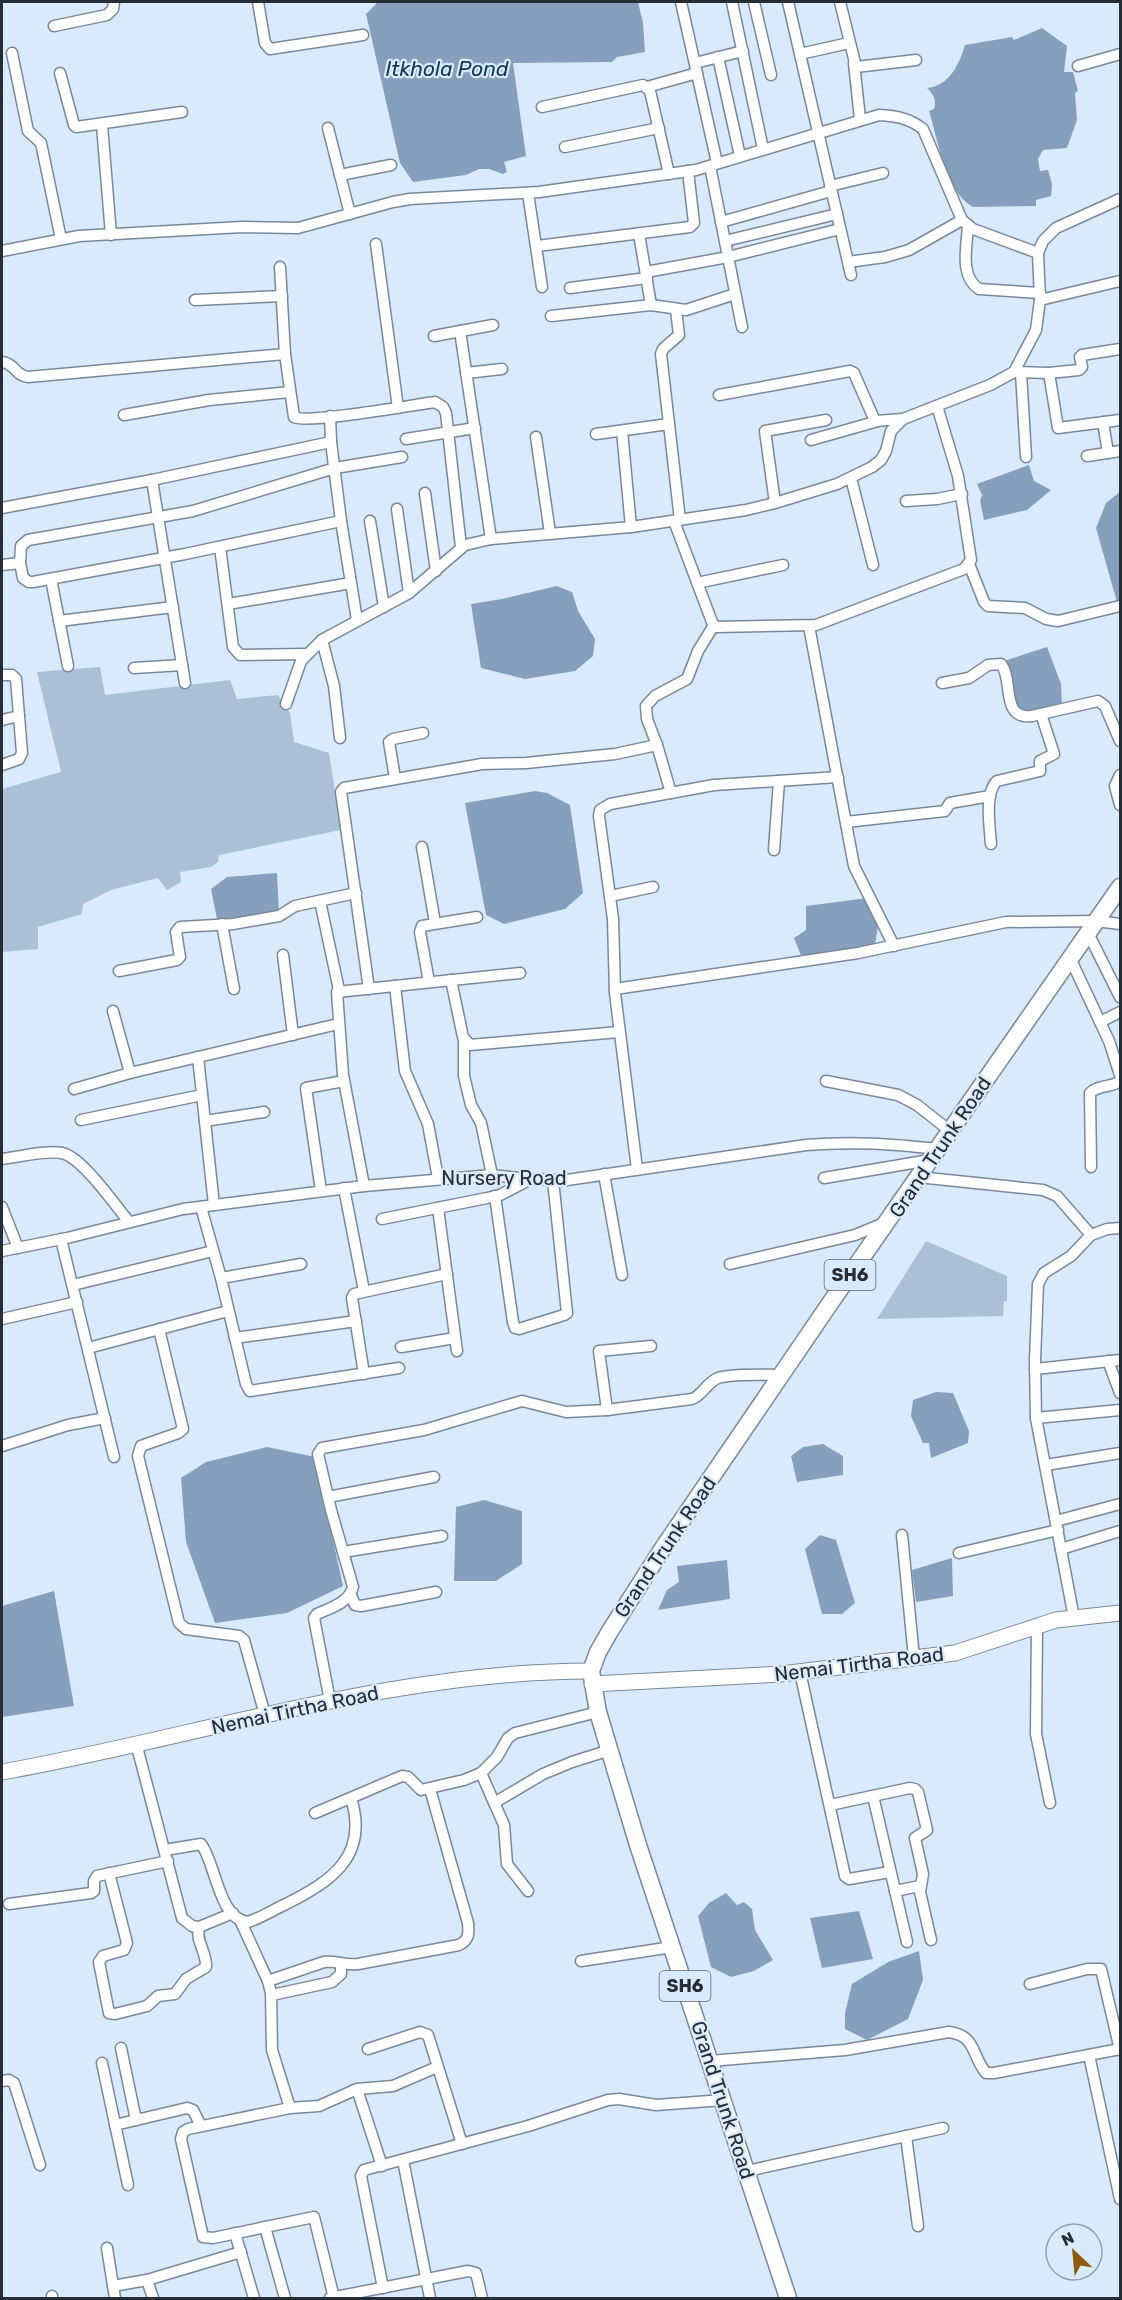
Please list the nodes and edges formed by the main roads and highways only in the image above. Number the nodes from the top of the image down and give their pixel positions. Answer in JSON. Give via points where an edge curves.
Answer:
{"nodes":[{"id":1,"x":1120,"y":887,"type":"edge"},
{"id":2,"x":1103,"y":925,"type":"edge"},
{"id":3,"x":788,"y":2298,"type":"edge"}],
"edges":[{"from":1,"to":2,"type":"main road","name":"Grand Trunk Road","number":"SH6"},
{"from":2,"to":3,"type":"main road","name":"Grand Trunk Road","number":"SH6","via":[[1070,958],[781,1375],[627,1602],[598,1652],[592,1678],[598,1712],[638,1845]]}]}
